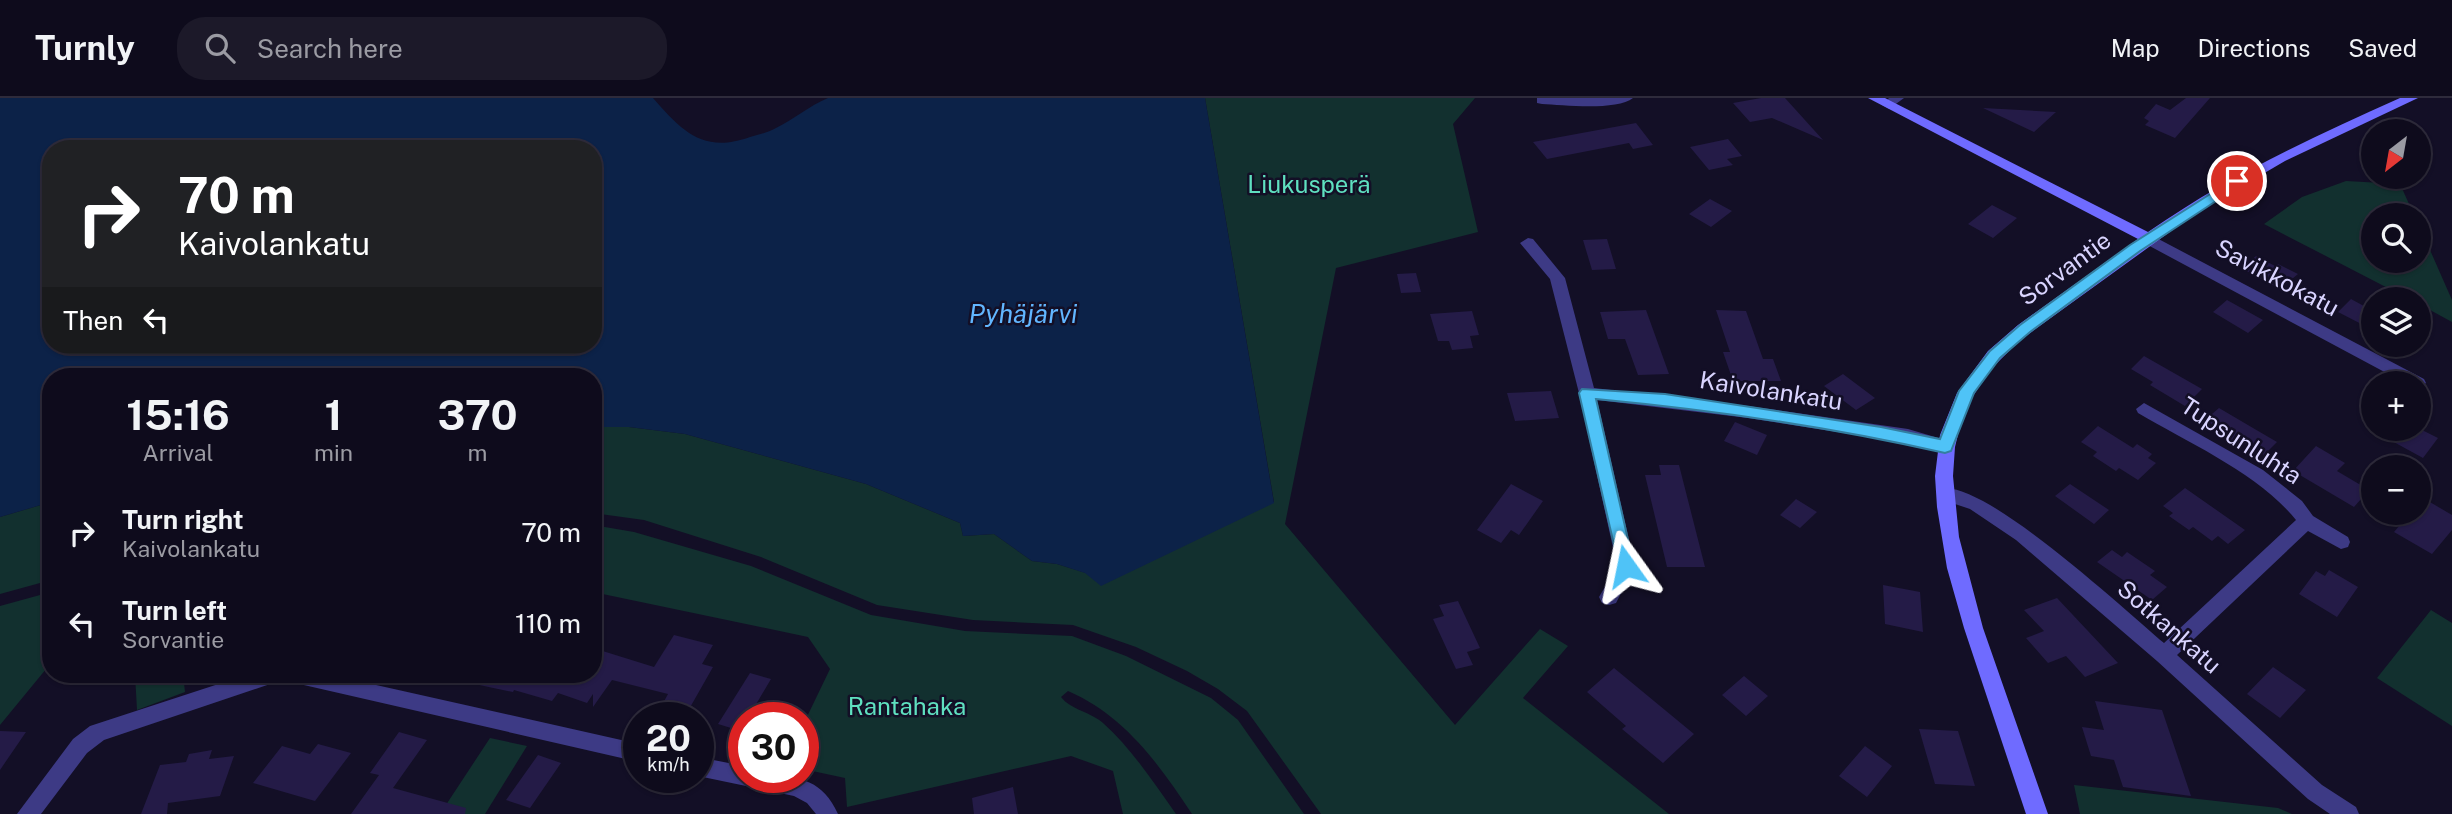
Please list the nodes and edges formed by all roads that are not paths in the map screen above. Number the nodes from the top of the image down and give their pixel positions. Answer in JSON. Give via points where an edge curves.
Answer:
{"nodes":[{"id":1,"x":1626,"y":98,"type":"edge"},
{"id":2,"x":2411,"y":98,"type":"edge"},
{"id":3,"x":1542,"y":100,"type":"dead end"},
{"id":4,"x":1887,"y":100,"type":"edge"},
{"id":5,"x":2149,"y":239,"type":"junction"},
{"id":6,"x":1528,"y":243,"type":"dead end"},
{"id":7,"x":2395,"y":371,"type":"edge"},
{"id":8,"x":1587,"y":393,"type":"junction"},
{"id":9,"x":2144,"y":409,"type":"dead end"},
{"id":10,"x":1945,"y":447,"type":"junction"},
{"id":11,"x":1946,"y":494,"type":"junction"},
{"id":12,"x":2307,"y":521,"type":"junction"},
{"id":13,"x":2341,"y":542,"type":"dead end"},
{"id":14,"x":1609,"y":597,"type":"dead end"},
{"id":15,"x":2164,"y":654,"type":"junction"},
{"id":16,"x":248,"y":683,"type":"edge"},
{"id":17,"x":329,"y":683,"type":"edge"},
{"id":18,"x":623,"y":749,"type":"edge"},
{"id":19,"x":812,"y":793,"type":"edge"},
{"id":20,"x":28,"y":814,"type":"edge"},
{"id":21,"x":827,"y":814,"type":"edge"},
{"id":22,"x":2038,"y":814,"type":"edge"},
{"id":23,"x":2348,"y":814,"type":"edge"}],
"edges":[{"from":1,"to":3,"type":"street"},
{"from":2,"to":5,"type":"main road","name":"Sorvantie","via":[[2264,166]]},
{"from":4,"to":5,"type":"main road"},
{"from":5,"to":7,"type":"street","name":"Savikkokatu"},
{"from":5,"to":10,"type":"main road","name":"Sorvantie","via":[[1995,354],[1967,391]]},
{"from":6,"to":8,"type":"street","via":[[1557,278]]},
{"from":8,"to":10,"type":"street","name":"Kaivolankatu","via":[[1908,436]]},
{"from":8,"to":14,"type":"street","via":[[1626,566]]},
{"from":9,"to":12,"type":"street","name":"Tupsunluhta","via":[[2272,486]]},
{"from":10,"to":11,"type":"main road","name":"Sorvantie"},
{"from":11,"to":15,"type":"street","name":"Sotkankatu","via":[[1976,504],[2006,523]]},
{"from":11,"to":22,"type":"main road","name":"Sorvantie","via":[[1953,554],[1968,611]]},
{"from":12,"to":13,"type":"street","name":"Tupsunluhta"},
{"from":12,"to":15,"type":"street","name":"Tupsunluhta"},
{"from":15,"to":23,"type":"street","name":"Sotkankatu","via":[[2315,792]]},
{"from":16,"to":20,"type":"street","via":[[97,733],[80,746]]},
{"from":17,"to":18,"type":"street"},
{"from":19,"to":21,"type":"street"}]}
